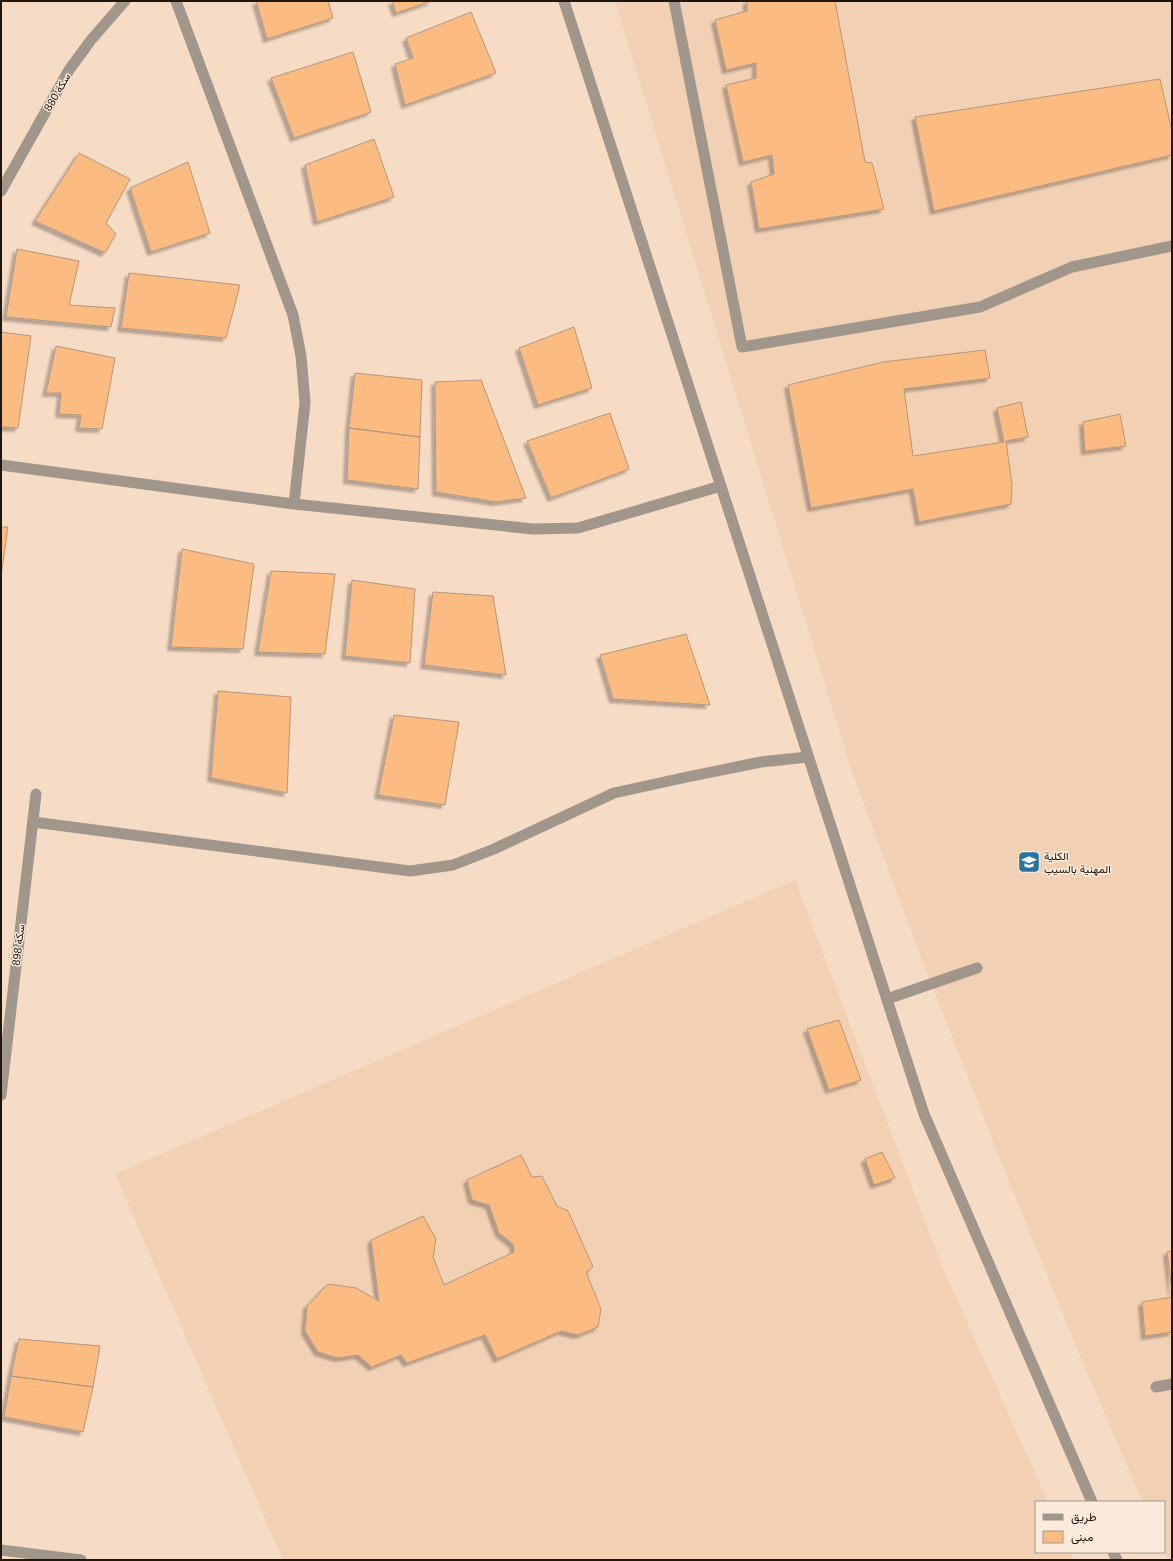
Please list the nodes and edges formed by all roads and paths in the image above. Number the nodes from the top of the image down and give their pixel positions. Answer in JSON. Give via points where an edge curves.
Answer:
{"nodes":[{"id":1,"x":125,"y":1,"type":"edge"},
{"id":2,"x":176,"y":1,"type":"edge"},
{"id":3,"x":564,"y":1,"type":"edge"},
{"id":4,"x":674,"y":1,"type":"edge"},
{"id":5,"x":1,"y":191,"type":"edge"},
{"id":6,"x":1172,"y":246,"type":"edge"},
{"id":7,"x":1,"y":465,"type":"edge"},
{"id":8,"x":721,"y":486,"type":"junction"},
{"id":9,"x":294,"y":504,"type":"junction"},
{"id":10,"x":808,"y":756,"type":"junction"},
{"id":11,"x":36,"y":794,"type":"dead end"},
{"id":12,"x":33,"y":822,"type":"junction"},
{"id":13,"x":977,"y":968,"type":"dead end"},
{"id":14,"x":886,"y":1000,"type":"junction"},
{"id":15,"x":1,"y":1095,"type":"edge"},
{"id":16,"x":1172,"y":1384,"type":"edge"},
{"id":17,"x":1156,"y":1387,"type":"dead end"},
{"id":18,"x":1092,"y":1501,"type":"edge"},
{"id":19,"x":1,"y":1550,"type":"edge"},
{"id":20,"x":81,"y":1560,"type":"edge"}],
"edges":[{"from":1,"to":5,"type":"street","name":"سكة 880","via":[[91,40],[70,70]]},
{"from":2,"to":9,"type":"street","via":[[293,315],[301,356],[305,403]]},
{"from":3,"to":8,"type":"street"},
{"from":4,"to":6,"type":"street","via":[[742,347],[980,307],[1072,266]]},
{"from":7,"to":9,"type":"street"},
{"from":8,"to":9,"type":"street","via":[[578,528],[533,529]]},
{"from":8,"to":10,"type":"street"},
{"from":10,"to":12,"type":"street","via":[[687,776],[614,793],[494,849],[453,865],[410,871]]},
{"from":10,"to":14,"type":"street"},
{"from":11,"to":12,"type":"street","name":"سكة 898"},
{"from":12,"to":15,"type":"street","name":"سكة 898"},
{"from":13,"to":14,"type":"street"},
{"from":14,"to":18,"type":"street","via":[[924,1114]]},
{"from":16,"to":17,"type":"street"},
{"from":19,"to":20,"type":"street"}]}
